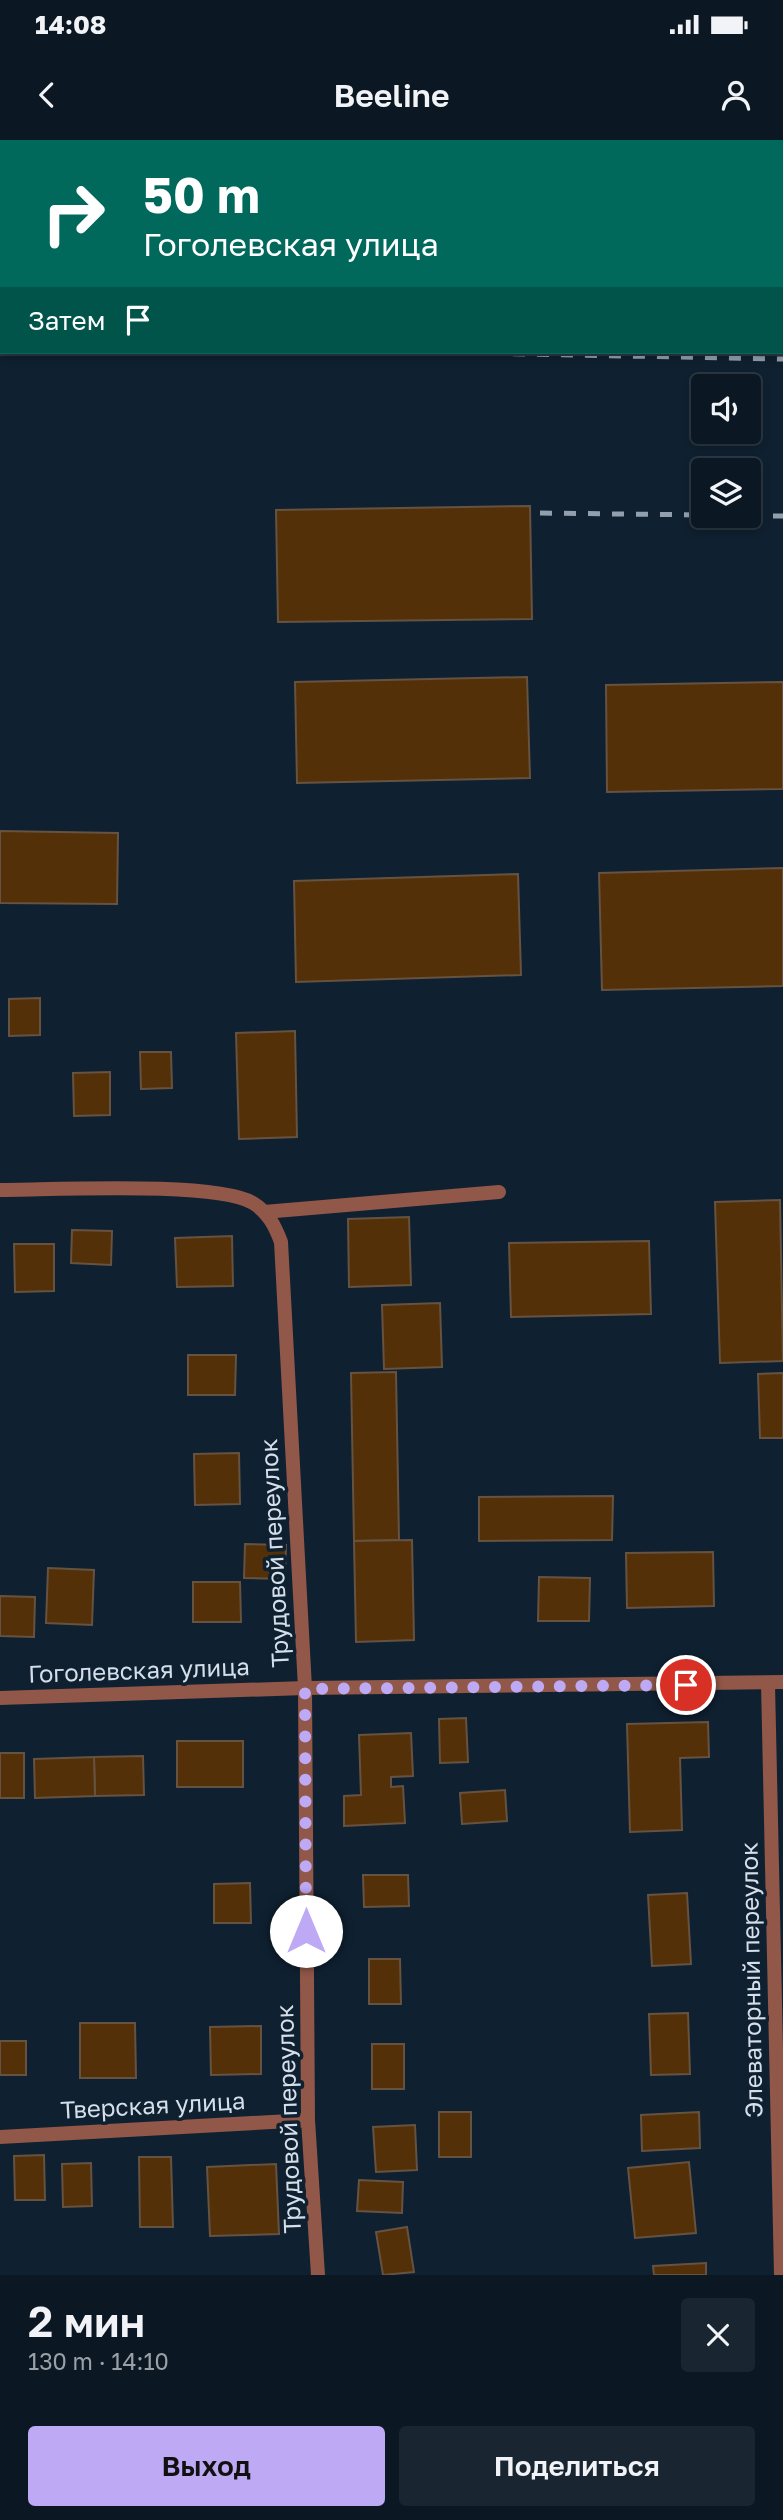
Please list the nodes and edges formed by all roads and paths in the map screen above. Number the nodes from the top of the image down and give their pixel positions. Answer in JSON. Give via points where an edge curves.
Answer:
{"nodes":[{"id":1,"x":0,"y":1190,"type":"edge"},
{"id":2,"x":499,"y":1192,"type":"dead end"},
{"id":3,"x":264,"y":1212,"type":"junction"},
{"id":4,"x":783,"y":1682,"type":"edge"},
{"id":5,"x":768,"y":1684,"type":"junction"},
{"id":6,"x":305,"y":1689,"type":"junction"},
{"id":7,"x":0,"y":1698,"type":"edge"},
{"id":8,"x":307,"y":2120,"type":"junction"},
{"id":9,"x":0,"y":2137,"type":"edge"},
{"id":10,"x":318,"y":2275,"type":"edge"},
{"id":11,"x":781,"y":2275,"type":"edge"}],
"edges":[{"from":1,"to":3,"type":"street","via":[[213,1194],[252,1202]]},
{"from":2,"to":3,"type":"street"},
{"from":3,"to":6,"type":"street","name":"Трудовой переулок","via":[[281,1242]]},
{"from":4,"to":5,"type":"street","name":"Гоголевская улица"},
{"from":5,"to":6,"type":"street","name":"Гоголевская улица"},
{"from":5,"to":11,"type":"street","name":"Элеваторный переулок"},
{"from":6,"to":7,"type":"street","name":"Гоголевская улица"},
{"from":6,"to":8,"type":"street","name":"Трудовой переулок"},
{"from":8,"to":9,"type":"street","name":"Тверская улица"},
{"from":8,"to":10,"type":"street","name":"Трудовой переулок"}]}
